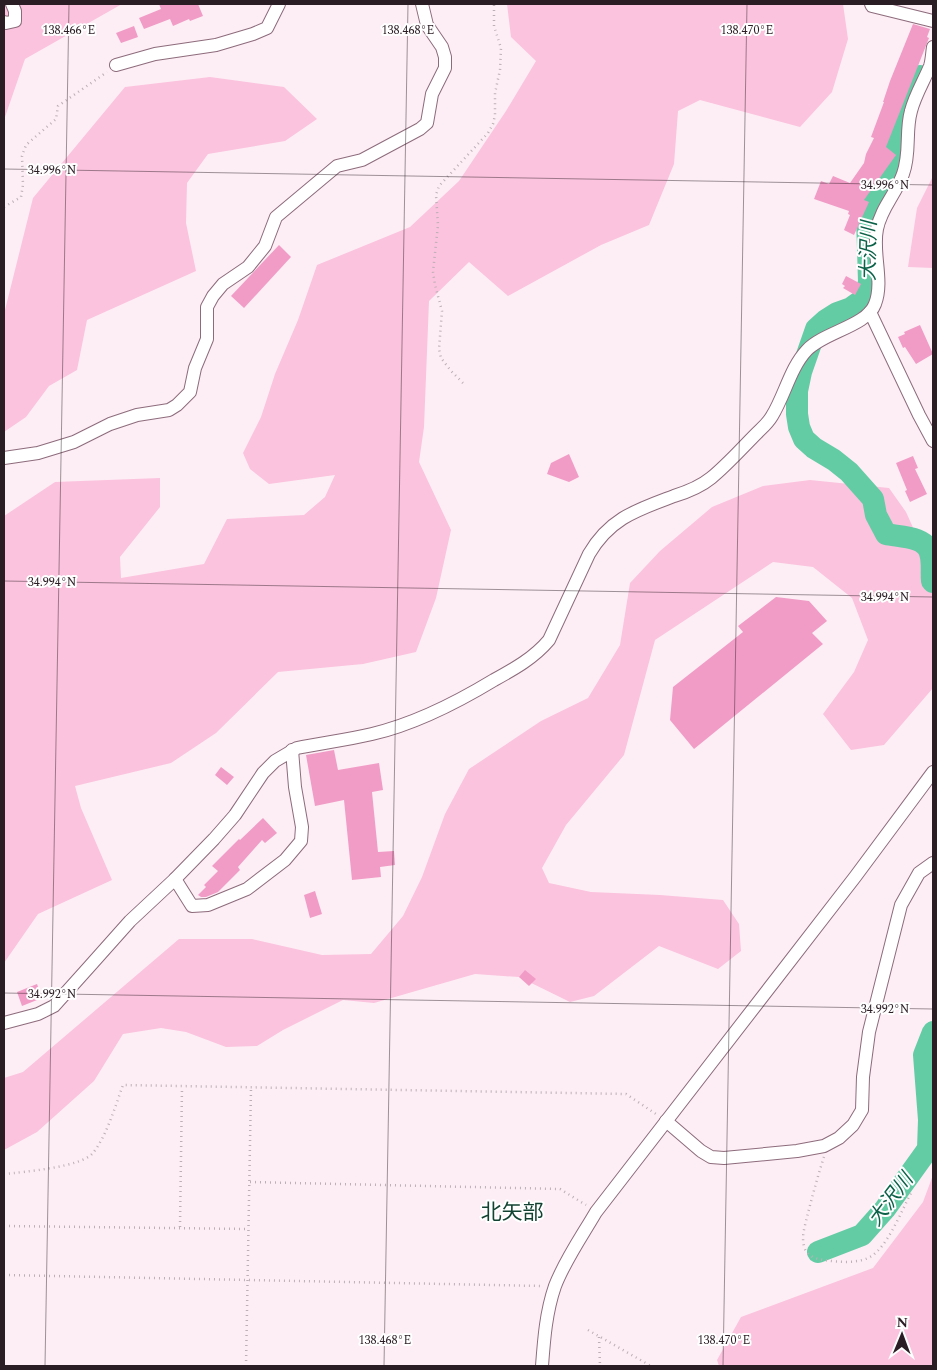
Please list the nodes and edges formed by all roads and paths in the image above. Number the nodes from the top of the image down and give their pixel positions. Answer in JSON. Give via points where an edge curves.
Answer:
{"nodes":[{"id":1,"x":12,"y":4,"type":"edge"},
{"id":2,"x":279,"y":4,"type":"edge"},
{"id":3,"x":422,"y":4,"type":"edge"},
{"id":4,"x":494,"y":4,"type":"edge"},
{"id":5,"x":871,"y":4,"type":"edge"},
{"id":6,"x":933,"y":21,"type":"edge"},
{"id":7,"x":4,"y":22,"type":"edge"},
{"id":8,"x":933,"y":47,"type":"edge"},
{"id":9,"x":932,"y":62,"type":"edge"},
{"id":10,"x":116,"y":66,"type":"joint"},
{"id":11,"x":4,"y":207,"type":"edge"},
{"id":12,"x":870,"y":312,"type":"junction"},
{"id":13,"x":463,"y":383,"type":"dead end"},
{"id":14,"x":933,"y":441,"type":"edge"},
{"id":15,"x":4,"y":458,"type":"edge"},
{"id":16,"x":292,"y":750,"type":"junction"},
{"id":17,"x":933,"y":772,"type":"edge"},
{"id":18,"x":933,"y":862,"type":"edge"},
{"id":19,"x":175,"y":878,"type":"junction"},
{"id":20,"x":4,"y":1023,"type":"edge"},
{"id":21,"x":182,"y":1086,"type":"junction"},
{"id":22,"x":252,"y":1088,"type":"junction"},
{"id":23,"x":666,"y":1121,"type":"junction"},
{"id":24,"x":824,"y":1146,"type":"junction"},
{"id":25,"x":4,"y":1174,"type":"edge"},
{"id":26,"x":250,"y":1182,"type":"junction"},
{"id":27,"x":911,"y":1193,"type":"dead end"},
{"id":28,"x":596,"y":1212,"type":"junction"},
{"id":29,"x":4,"y":1226,"type":"edge"},
{"id":30,"x":180,"y":1227,"type":"junction"},
{"id":31,"x":249,"y":1229,"type":"junction"},
{"id":32,"x":4,"y":1275,"type":"edge"},
{"id":33,"x":248,"y":1279,"type":"junction"},
{"id":34,"x":555,"y":1286,"type":"junction"},
{"id":35,"x":588,"y":1330,"type":"dead end"},
{"id":36,"x":599,"y":1337,"type":"junction"},
{"id":37,"x":646,"y":1365,"type":"edge"},
{"id":38,"x":246,"y":1366,"type":"edge"},
{"id":39,"x":542,"y":1366,"type":"edge"},
{"id":40,"x":600,"y":1366,"type":"edge"},
{"id":41,"x":651,"y":1366,"type":"edge"}],
"edges":[{"from":1,"to":7,"type":"street","via":[[16,11],[15,21]]},
{"from":2,"to":10,"type":"street","via":[[267,28],[253,34],[216,45],[155,54]]},
{"from":3,"to":15,"type":"street","via":[[427,25],[445,57],[445,68],[432,94],[427,123],[362,160],[337,166],[276,217],[265,246],[248,267],[223,284],[207,307],[207,339],[194,368],[190,392],[168,410],[137,415],[74,442],[38,453]]},
{"from":4,"to":13,"type":"path","via":[[494,26],[501,55],[493,124],[439,186],[436,195],[438,225],[433,272],[442,310],[439,349],[441,358]]},
{"from":5,"to":6,"type":"street"},
{"from":8,"to":9,"type":"street"},
{"from":9,"to":12,"type":"street","via":[[911,111],[907,162],[902,178],[876,230],[878,294]]},
{"from":10,"to":11,"type":"path","via":[[58,106],[56,119],[26,145],[22,156],[24,185],[21,197]]},
{"from":12,"to":14,"type":"street"},
{"from":12,"to":16,"type":"street","via":[[808,349],[771,418],[712,478],[700,487],[636,511],[607,529],[589,554],[549,640],[541,650],[463,698],[416,720],[373,734]]},
{"from":16,"to":19,"type":"street","via":[[263,772],[235,815]]},
{"from":16,"to":19,"type":"street","via":[[302,827],[301,841],[285,860],[248,889],[208,905],[192,906]]},
{"from":17,"to":23,"type":"street"},
{"from":18,"to":24,"type":"street","via":[[919,873],[901,905],[870,1032],[862,1110],[853,1125]]},
{"from":19,"to":20,"type":"street","via":[[130,921],[54,1006]]},
{"from":21,"to":22,"type":"path"},
{"from":21,"to":25,"type":"path","via":[[123,1086],[103,1138],[92,1155],[77,1163]]},
{"from":21,"to":30,"type":"path"},
{"from":22,"to":23,"type":"path","via":[[626,1094]]},
{"from":22,"to":26,"type":"path"},
{"from":23,"to":24,"type":"street","via":[[711,1156],[724,1158]]},
{"from":23,"to":28,"type":"street"},
{"from":24,"to":27,"type":"path","via":[[804,1230],[804,1249],[808,1255],[837,1262],[870,1257],[884,1244]]},
{"from":26,"to":28,"type":"path","via":[[560,1189]]},
{"from":26,"to":31,"type":"path"},
{"from":28,"to":34,"type":"street"},
{"from":29,"to":30,"type":"path"},
{"from":30,"to":31,"type":"path"},
{"from":31,"to":33,"type":"path"},
{"from":32,"to":33,"type":"path"},
{"from":33,"to":34,"type":"path"},
{"from":33,"to":38,"type":"path"},
{"from":34,"to":39,"type":"street","via":[[545,1327]]},
{"from":35,"to":36,"type":"path"},
{"from":36,"to":37,"type":"path"},
{"from":36,"to":40,"type":"path"},
{"from":37,"to":41,"type":"path"}]}
